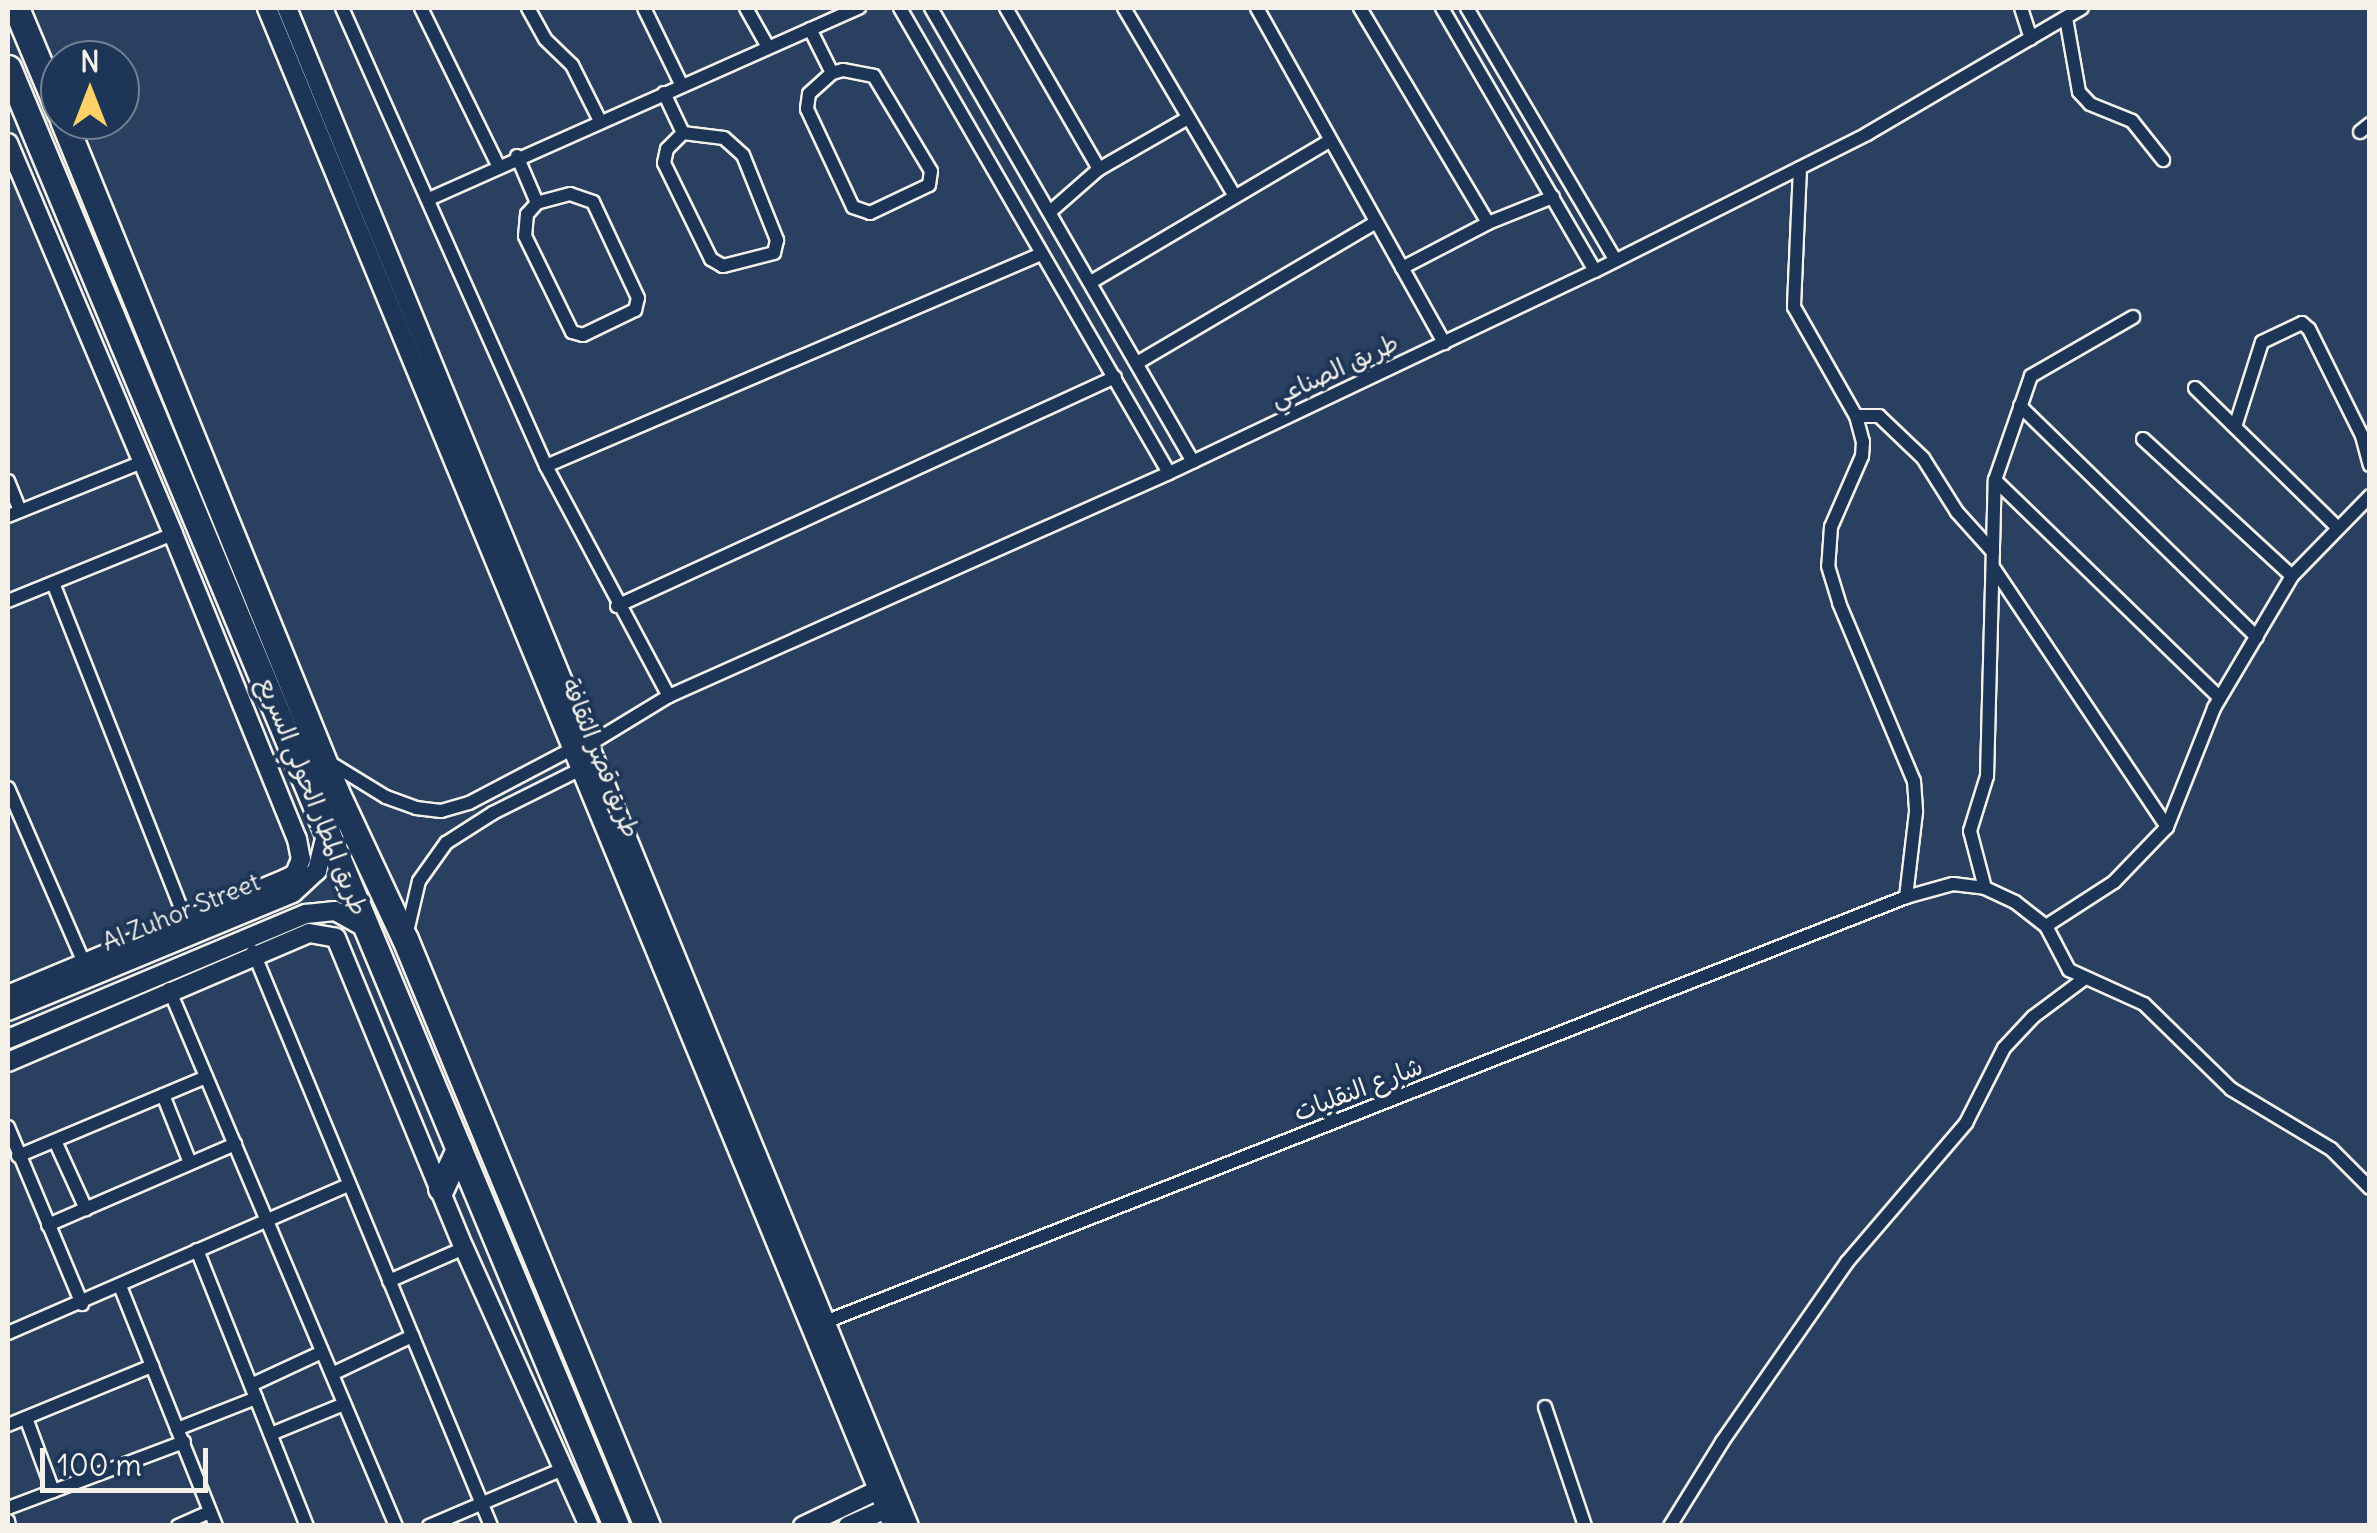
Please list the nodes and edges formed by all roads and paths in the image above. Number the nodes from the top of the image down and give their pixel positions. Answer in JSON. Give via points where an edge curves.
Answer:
{"nodes":[{"id":1,"x":267,"y":8,"type":"edge"},
{"id":2,"x":286,"y":8,"type":"edge"},
{"id":3,"x":420,"y":8,"type":"edge"},
{"id":4,"x":528,"y":8,"type":"edge"},
{"id":5,"x":644,"y":8,"type":"edge"},
{"id":6,"x":746,"y":8,"type":"edge"},
{"id":7,"x":859,"y":8,"type":"edge"},
{"id":8,"x":900,"y":8,"type":"edge"},
{"id":9,"x":931,"y":8,"type":"edge"},
{"id":10,"x":1006,"y":8,"type":"edge"},
{"id":11,"x":1124,"y":8,"type":"edge"},
{"id":12,"x":1360,"y":8,"type":"edge"},
{"id":13,"x":1442,"y":8,"type":"edge"},
{"id":14,"x":1467,"y":8,"type":"edge"},
{"id":15,"x":2021,"y":8,"type":"edge"},
{"id":16,"x":2081,"y":8,"type":"edge"},
{"id":17,"x":348,"y":9,"type":"edge"},
{"id":18,"x":1263,"y":10,"type":"edge"},
{"id":19,"x":830,"y":13,"type":"edge"},
{"id":20,"x":13,"y":16,"type":"edge"},
{"id":21,"x":2066,"y":18,"type":"junction"},
{"id":22,"x":810,"y":29,"type":"junction"},
{"id":23,"x":2032,"y":38,"type":"junction"},
{"id":24,"x":1487,"y":41,"type":"junction"},
{"id":25,"x":768,"y":48,"type":"junction"},
{"id":26,"x":1469,"y":53,"type":"junction"},
{"id":27,"x":40,"y":65,"type":"joint"},
{"id":28,"x":9,"y":72,"type":"edge"},
{"id":29,"x":832,"y":73,"type":"junction"},
{"id":30,"x":681,"y":84,"type":"junction"},
{"id":31,"x":664,"y":93,"type":"junction"},
{"id":32,"x":1188,"y":118,"type":"junction"},
{"id":33,"x":600,"y":120,"type":"junction"},
{"id":34,"x":683,"y":133,"type":"junction"},
{"id":35,"x":70,"y":140,"type":"edge"},
{"id":36,"x":1328,"y":142,"type":"junction"},
{"id":37,"x":8,"y":143,"type":"edge"},
{"id":38,"x":518,"y":156,"type":"junction"},
{"id":39,"x":2163,"y":160,"type":"dead end"},
{"id":40,"x":498,"y":165,"type":"junction"},
{"id":41,"x":1800,"y":168,"type":"junction"},
{"id":42,"x":1099,"y":169,"type":"junction"},
{"id":43,"x":1234,"y":195,"type":"junction"},
{"id":44,"x":1552,"y":197,"type":"junction"},
{"id":45,"x":429,"y":198,"type":"junction"},
{"id":46,"x":538,"y":203,"type":"junction"},
{"id":47,"x":1051,"y":211,"type":"junction"},
{"id":48,"x":1376,"y":222,"type":"junction"},
{"id":49,"x":1488,"y":223,"type":"junction"},
{"id":50,"x":1042,"y":254,"type":"junction"},
{"id":51,"x":1615,"y":259,"type":"junction"},
{"id":52,"x":1402,"y":268,"type":"junction"},
{"id":53,"x":1595,"y":271,"type":"junction"},
{"id":54,"x":1091,"y":282,"type":"junction"},
{"id":55,"x":2132,"y":317,"type":"dead end"},
{"id":56,"x":1444,"y":343,"type":"junction"},
{"id":57,"x":1137,"y":364,"type":"junction"},
{"id":58,"x":1116,"y":377,"type":"junction"},
{"id":59,"x":2195,"y":388,"type":"dead end"},
{"id":60,"x":2020,"y":406,"type":"junction"},
{"id":61,"x":1856,"y":416,"type":"junction"},
{"id":62,"x":2235,"y":427,"type":"junction"},
{"id":63,"x":2143,"y":439,"type":"dead end"},
{"id":64,"x":142,"y":462,"type":"junction"},
{"id":65,"x":1194,"y":462,"type":"junction"},
{"id":66,"x":2370,"y":465,"type":"edge"},
{"id":67,"x":546,"y":466,"type":"junction"},
{"id":68,"x":1170,"y":473,"type":"junction"},
{"id":69,"x":1995,"y":480,"type":"junction"},
{"id":70,"x":8,"y":481,"type":"edge"},
{"id":71,"x":2370,"y":496,"type":"edge"},
{"id":72,"x":14,"y":514,"type":"edge"},
{"id":73,"x":2337,"y":527,"type":"junction"},
{"id":74,"x":173,"y":534,"type":"junction"},
{"id":75,"x":1992,"y":558,"type":"junction"},
{"id":76,"x":2292,"y":576,"type":"junction"},
{"id":77,"x":53,"y":583,"type":"junction"},
{"id":78,"x":8,"y":602,"type":"edge"},
{"id":79,"x":617,"y":606,"type":"junction"},
{"id":80,"x":2257,"y":638,"type":"junction"},
{"id":81,"x":669,"y":696,"type":"junction"},
{"id":82,"x":2220,"y":698,"type":"junction"},
{"id":83,"x":574,"y":705,"type":"junction"},
{"id":84,"x":555,"y":713,"type":"junction"},
{"id":85,"x":590,"y":744,"type":"junction"},
{"id":86,"x":570,"y":750,"type":"junction"},
{"id":87,"x":322,"y":757,"type":"junction"},
{"id":88,"x":578,"y":770,"type":"junction"},
{"id":89,"x":8,"y":788,"type":"edge"},
{"id":90,"x":324,"y":819,"type":"junction"},
{"id":91,"x":2167,"y":826,"type":"junction"},
{"id":92,"x":1986,"y":888,"type":"junction"},
{"id":93,"x":1906,"y":897,"type":"junction"},
{"id":94,"x":658,"y":911,"type":"junction"},
{"id":95,"x":640,"y":920,"type":"junction"},
{"id":96,"x":196,"y":921,"type":"junction"},
{"id":97,"x":2046,"y":926,"type":"junction"},
{"id":98,"x":368,"y":931,"type":"junction"},
{"id":99,"x":247,"y":937,"type":"junction"},
{"id":100,"x":405,"y":939,"type":"junction"},
{"id":101,"x":144,"y":954,"type":"junction"},
{"id":102,"x":255,"y":956,"type":"junction"},
{"id":103,"x":88,"y":970,"type":"junction"},
{"id":104,"x":159,"y":974,"type":"junction"},
{"id":105,"x":2084,"y":980,"type":"junction"},
{"id":106,"x":170,"y":992,"type":"junction"},
{"id":107,"x":8,"y":994,"type":"edge"},
{"id":108,"x":103,"y":998,"type":"junction"},
{"id":109,"x":8,"y":1011,"type":"edge"},
{"id":110,"x":8,"y":1039,"type":"edge"},
{"id":111,"x":8,"y":1062,"type":"edge"},
{"id":112,"x":206,"y":1078,"type":"junction"},
{"id":113,"x":163,"y":1096,"type":"junction"},
{"id":114,"x":8,"y":1127,"type":"edge"},
{"id":115,"x":56,"y":1140,"type":"junction"},
{"id":116,"x":234,"y":1144,"type":"junction"},
{"id":117,"x":459,"y":1149,"type":"junction"},
{"id":118,"x":18,"y":1156,"type":"junction"},
{"id":119,"x":190,"y":1163,"type":"junction"},
{"id":120,"x":348,"y":1184,"type":"junction"},
{"id":121,"x":441,"y":1188,"type":"junction"},
{"id":122,"x":2370,"y":1188,"type":"edge"},
{"id":123,"x":86,"y":1209,"type":"junction"},
{"id":124,"x":267,"y":1220,"type":"junction"},
{"id":125,"x":48,"y":1225,"type":"junction"},
{"id":126,"x":464,"y":1248,"type":"junction"},
{"id":127,"x":197,"y":1250,"type":"junction"},
{"id":128,"x":389,"y":1281,"type":"junction"},
{"id":129,"x":120,"y":1286,"type":"junction"},
{"id":130,"x":82,"y":1304,"type":"junction"},
{"id":131,"x":826,"y":1322,"type":"junction"},
{"id":132,"x":8,"y":1334,"type":"edge"},
{"id":133,"x":412,"y":1336,"type":"junction"},
{"id":134,"x":322,"y":1352,"type":"junction"},
{"id":135,"x":152,"y":1366,"type":"junction"},
{"id":136,"x":332,"y":1374,"type":"junction"},
{"id":137,"x":254,"y":1392,"type":"junction"},
{"id":138,"x":344,"y":1404,"type":"junction"},
{"id":139,"x":1545,"y":1407,"type":"dead end"},
{"id":140,"x":26,"y":1418,"type":"junction"},
{"id":141,"x":8,"y":1425,"type":"edge"},
{"id":142,"x":270,"y":1434,"type":"junction"},
{"id":143,"x":180,"y":1435,"type":"junction"},
{"id":144,"x":565,"y":1468,"type":"junction"},
{"id":145,"x":52,"y":1492,"type":"junction"},
{"id":146,"x":634,"y":1494,"type":"junction"},
{"id":147,"x":606,"y":1500,"type":"junction"},
{"id":148,"x":482,"y":1503,"type":"junction"},
{"id":149,"x":8,"y":1508,"type":"edge"},
{"id":150,"x":886,"y":1508,"type":"edge"},
{"id":151,"x":213,"y":1519,"type":"edge"},
{"id":152,"x":178,"y":1526,"type":"edge"},
{"id":153,"x":307,"y":1526,"type":"edge"},
{"id":154,"x":396,"y":1526,"type":"edge"},
{"id":155,"x":428,"y":1526,"type":"edge"},
{"id":156,"x":491,"y":1526,"type":"edge"},
{"id":157,"x":589,"y":1526,"type":"edge"},
{"id":158,"x":616,"y":1526,"type":"edge"},
{"id":159,"x":647,"y":1526,"type":"edge"},
{"id":160,"x":803,"y":1526,"type":"edge"},
{"id":161,"x":848,"y":1526,"type":"edge"},
{"id":162,"x":909,"y":1526,"type":"edge"},
{"id":163,"x":1586,"y":1526,"type":"edge"},
{"id":164,"x":1670,"y":1526,"type":"edge"}],
"edges":[{"from":1,"to":84,"type":"street","name":"طريق قصر الثقافة"},
{"from":2,"to":83,"type":"street","name":"طريق قصر الثقافة"},
{"from":3,"to":40,"type":"street"},
{"from":4,"to":33,"type":"street","via":[[545,39],[572,65]]},
{"from":5,"to":30,"type":"street"},
{"from":6,"to":25,"type":"street"},
{"from":7,"to":19,"type":"street"},
{"from":8,"to":50,"type":"street"},
{"from":9,"to":47,"type":"street"},
{"from":10,"to":42,"type":"street"},
{"from":11,"to":32,"type":"street"},
{"from":12,"to":49,"type":"street"},
{"from":13,"to":26,"type":"street"},
{"from":14,"to":24,"type":"street"},
{"from":15,"to":23,"type":"street"},
{"from":16,"to":21,"type":"street","name":"طريق الصناعي"},
{"from":17,"to":45,"type":"street"},
{"from":18,"to":36,"type":"street"},
{"from":19,"to":22,"type":"street"},
{"from":20,"to":27,"type":"highway","name":"طريق المطار الحولي السريع"},
{"from":21,"to":23,"type":"street","name":"طريق الصناعي"},
{"from":21,"to":39,"type":"street","via":[[2079,92],[2102,111],[2132,121]]},
{"from":22,"to":25,"type":"street"},
{"from":22,"to":29,"type":"street"},
{"from":23,"to":41,"type":"street","name":"طريق الصناعي"},
{"from":24,"to":26,"type":"street"},
{"from":24,"to":51,"type":"street"},
{"from":25,"to":30,"type":"street"},
{"from":26,"to":44,"type":"street"},
{"from":27,"to":28,"type":"highway","via":[[22,61]]},
{"from":28,"to":90,"type":"highway","name":"طريق المطار الحولي السريع"},
{"from":29,"to":29,"type":"street","via":[[809,94],[807,110],[853,207],[870,212],[929,185],[931,172],[874,76]]},
{"from":30,"to":31,"type":"street"},
{"from":31,"to":33,"type":"street"},
{"from":31,"to":34,"type":"street"},
{"from":32,"to":42,"type":"street"},
{"from":32,"to":43,"type":"street"},
{"from":33,"to":38,"type":"street"},
{"from":34,"to":34,"type":"street","via":[[664,163],[710,259],[723,266],[774,252],[777,240],[743,155],[724,138]]},
{"from":35,"to":87,"type":"highway","name":"طريق المطار الحولي السريع"},
{"from":36,"to":43,"type":"street"},
{"from":36,"to":48,"type":"street"},
{"from":37,"to":64,"type":"street"},
{"from":38,"to":40,"type":"street"},
{"from":38,"to":46,"type":"street"},
{"from":40,"to":45,"type":"street"},
{"from":41,"to":51,"type":"street","name":"طريق الصناعي"},
{"from":41,"to":61,"type":"street","via":[[1794,308]]},
{"from":42,"to":47,"type":"street"},
{"from":43,"to":54,"type":"street"},
{"from":44,"to":49,"type":"street"},
{"from":44,"to":53,"type":"street"},
{"from":45,"to":67,"type":"street"},
{"from":46,"to":46,"type":"street","via":[[527,214],[525,236],[572,332],[583,335],[635,310],[638,298],[592,202],[570,194]]},
{"from":47,"to":54,"type":"street"},
{"from":48,"to":52,"type":"street"},
{"from":48,"to":57,"type":"street"},
{"from":49,"to":52,"type":"street"},
{"from":50,"to":58,"type":"street"},
{"from":50,"to":67,"type":"street"},
{"from":51,"to":53,"type":"street","name":"طريق الصناعي"},
{"from":52,"to":56,"type":"street"},
{"from":53,"to":56,"type":"street","name":"طريق الصناعي"},
{"from":54,"to":57,"type":"street"},
{"from":55,"to":60,"type":"street","via":[[2031,376]]},
{"from":56,"to":65,"type":"street","name":"طريق الصناعي"},
{"from":57,"to":65,"type":"street"},
{"from":58,"to":68,"type":"street"},
{"from":58,"to":79,"type":"street"},
{"from":59,"to":62,"type":"street"},
{"from":60,"to":69,"type":"street"},
{"from":60,"to":80,"type":"street"},
{"from":61,"to":75,"type":"street","via":[[1880,416],[1924,458]]},
{"from":61,"to":93,"type":"street","via":[[1862,456],[1831,527],[1828,566],[1914,781]]},
{"from":62,"to":66,"type":"street","via":[[2262,342],[2302,323],[2362,436]]},
{"from":62,"to":73,"type":"street"},
{"from":63,"to":76,"type":"street"},
{"from":64,"to":72,"type":"street"},
{"from":64,"to":74,"type":"street"},
{"from":65,"to":68,"type":"street","name":"طريق الصناعي"},
{"from":67,"to":79,"type":"street"},
{"from":68,"to":81,"type":"street","name":"طريق الصناعي"},
{"from":69,"to":75,"type":"street"},
{"from":69,"to":82,"type":"street"},
{"from":70,"to":72,"type":"street"},
{"from":71,"to":73,"type":"street"},
{"from":73,"to":76,"type":"street"},
{"from":74,"to":77,"type":"street"},
{"from":74,"to":96,"type":"street","via":[[300,849],[294,874]]},
{"from":75,"to":91,"type":"street"},
{"from":75,"to":92,"type":"street","via":[[1986,776],[1970,831]]},
{"from":76,"to":80,"type":"street"},
{"from":77,"to":78,"type":"street"},
{"from":77,"to":96,"type":"street"},
{"from":79,"to":81,"type":"street"},
{"from":80,"to":82,"type":"street"},
{"from":81,"to":85,"type":"street","name":"طريق الصناعي"},
{"from":82,"to":91,"type":"street"},
{"from":83,"to":84,"type":"street"},
{"from":83,"to":85,"type":"street","name":"طريق قصر الثقافة"},
{"from":84,"to":86,"type":"street","name":"طريق قصر الثقافة"},
{"from":85,"to":94,"type":"street","name":"طريق قصر الثقافة"},
{"from":86,"to":87,"type":"street","via":[[460,807],[432,811],[386,796]]},
{"from":86,"to":88,"type":"street","name":"طريق قصر الثقافة"},
{"from":87,"to":100,"type":"highway","name":"طريق المطار الحولي السريع"},
{"from":88,"to":95,"type":"street","name":"طريق قصر الثقافة"},
{"from":88,"to":100,"type":"street","via":[[446,842],[419,881]]},
{"from":89,"to":103,"type":"street"},
{"from":90,"to":96,"type":"street","name":"Al Zuhor Street","via":[[325,851],[310,880],[293,893]]},
{"from":90,"to":98,"type":"highway","name":"طريق المطار الحولي السريع"},
{"from":91,"to":97,"type":"street","via":[[2114,882]]},
{"from":92,"to":93,"type":"street","name":"شارع النقليات","via":[[1953,884]]},
{"from":92,"to":97,"type":"street"},
{"from":93,"to":131,"type":"street","name":"شارع النقليات"},
{"from":94,"to":95,"type":"street"},
{"from":94,"to":131,"type":"street","name":"طريق قصر الثقافة"},
{"from":95,"to":150,"type":"street","name":"طريق قصر الثقافة"},
{"from":96,"to":101,"type":"street","name":"Al Zuhor Street"},
{"from":96,"to":103,"type":"street"},
{"from":97,"to":105,"type":"street","via":[[2063,963]]},
{"from":98,"to":99,"type":"street","name":"Al Zuhor Street","via":[[354,918],[325,910]]},
{"from":98,"to":117,"type":"highway","name":"طريق المطار الحولي السريع"},
{"from":99,"to":102,"type":"street"},
{"from":99,"to":104,"type":"street","name":"Al Zuhor Street"},
{"from":100,"to":146,"type":"highway","name":"طريق المطار الحولي السريع"},
{"from":101,"to":103,"type":"street","name":"Al Zuhor Street"},
{"from":101,"to":104,"type":"street","via":[[144,968]]},
{"from":102,"to":106,"type":"street"},
{"from":102,"to":120,"type":"street"},
{"from":102,"to":121,"type":"street","via":[[315,932],[340,942]]},
{"from":103,"to":107,"type":"street"},
{"from":103,"to":108,"type":"street","via":[[102,985]]},
{"from":103,"to":109,"type":"street","name":"Al Zuhor Street"},
{"from":104,"to":106,"type":"street"},
{"from":104,"to":108,"type":"street","name":"Al Zuhor Street"},
{"from":105,"to":122,"type":"street","via":[[2144,1004],[2221,1081],[2331,1150]]},
{"from":105,"to":164,"type":"street","via":[[2012,1037],[1966,1124],[1848,1262]]},
{"from":106,"to":111,"type":"street"},
{"from":106,"to":112,"type":"street"},
{"from":108,"to":110,"type":"street","name":"Al Zuhor Street"},
{"from":112,"to":113,"type":"street"},
{"from":112,"to":116,"type":"street"},
{"from":113,"to":115,"type":"street"},
{"from":113,"to":119,"type":"street"},
{"from":114,"to":118,"type":"street"},
{"from":115,"to":118,"type":"street"},
{"from":115,"to":123,"type":"street"},
{"from":116,"to":119,"type":"street"},
{"from":116,"to":124,"type":"street"},
{"from":117,"to":121,"type":"highway"},
{"from":117,"to":147,"type":"highway","name":"طريق المطار الحولي السريع"},
{"from":118,"to":125,"type":"street"},
{"from":119,"to":123,"type":"street"},
{"from":120,"to":124,"type":"street"},
{"from":120,"to":128,"type":"street"},
{"from":121,"to":126,"type":"street"},
{"from":123,"to":125,"type":"street"},
{"from":124,"to":127,"type":"street"},
{"from":124,"to":134,"type":"street"},
{"from":125,"to":130,"type":"street"},
{"from":126,"to":128,"type":"street"},
{"from":126,"to":144,"type":"street"},
{"from":127,"to":129,"type":"street"},
{"from":127,"to":137,"type":"street"},
{"from":128,"to":133,"type":"street"},
{"from":129,"to":130,"type":"street"},
{"from":129,"to":135,"type":"street"},
{"from":130,"to":132,"type":"street"},
{"from":131,"to":162,"type":"street","name":"طريق قصر الثقافة"},
{"from":133,"to":136,"type":"street"},
{"from":133,"to":148,"type":"street"},
{"from":134,"to":136,"type":"street"},
{"from":134,"to":137,"type":"street"},
{"from":135,"to":140,"type":"street"},
{"from":135,"to":143,"type":"street"},
{"from":136,"to":138,"type":"street"},
{"from":137,"to":142,"type":"street"},
{"from":137,"to":143,"type":"street"},
{"from":138,"to":142,"type":"street"},
{"from":138,"to":154,"type":"street"},
{"from":139,"to":163,"type":"street"},
{"from":140,"to":141,"type":"street"},
{"from":140,"to":145,"type":"street"},
{"from":142,"to":153,"type":"street"},
{"from":143,"to":145,"type":"street"},
{"from":143,"to":151,"type":"street"},
{"from":144,"to":148,"type":"street"},
{"from":144,"to":157,"type":"street"},
{"from":145,"to":149,"type":"street"},
{"from":146,"to":147,"type":"highway","via":[[622,1506]]},
{"from":146,"to":159,"type":"highway","name":"طريق المطار الحولي السريع"},
{"from":147,"to":158,"type":"highway","name":"طريق المطار الحولي السريع"},
{"from":148,"to":155,"type":"street"},
{"from":148,"to":156,"type":"street"},
{"from":150,"to":160,"type":"street"},
{"from":150,"to":161,"type":"street"},
{"from":151,"to":152,"type":"street"}]}
